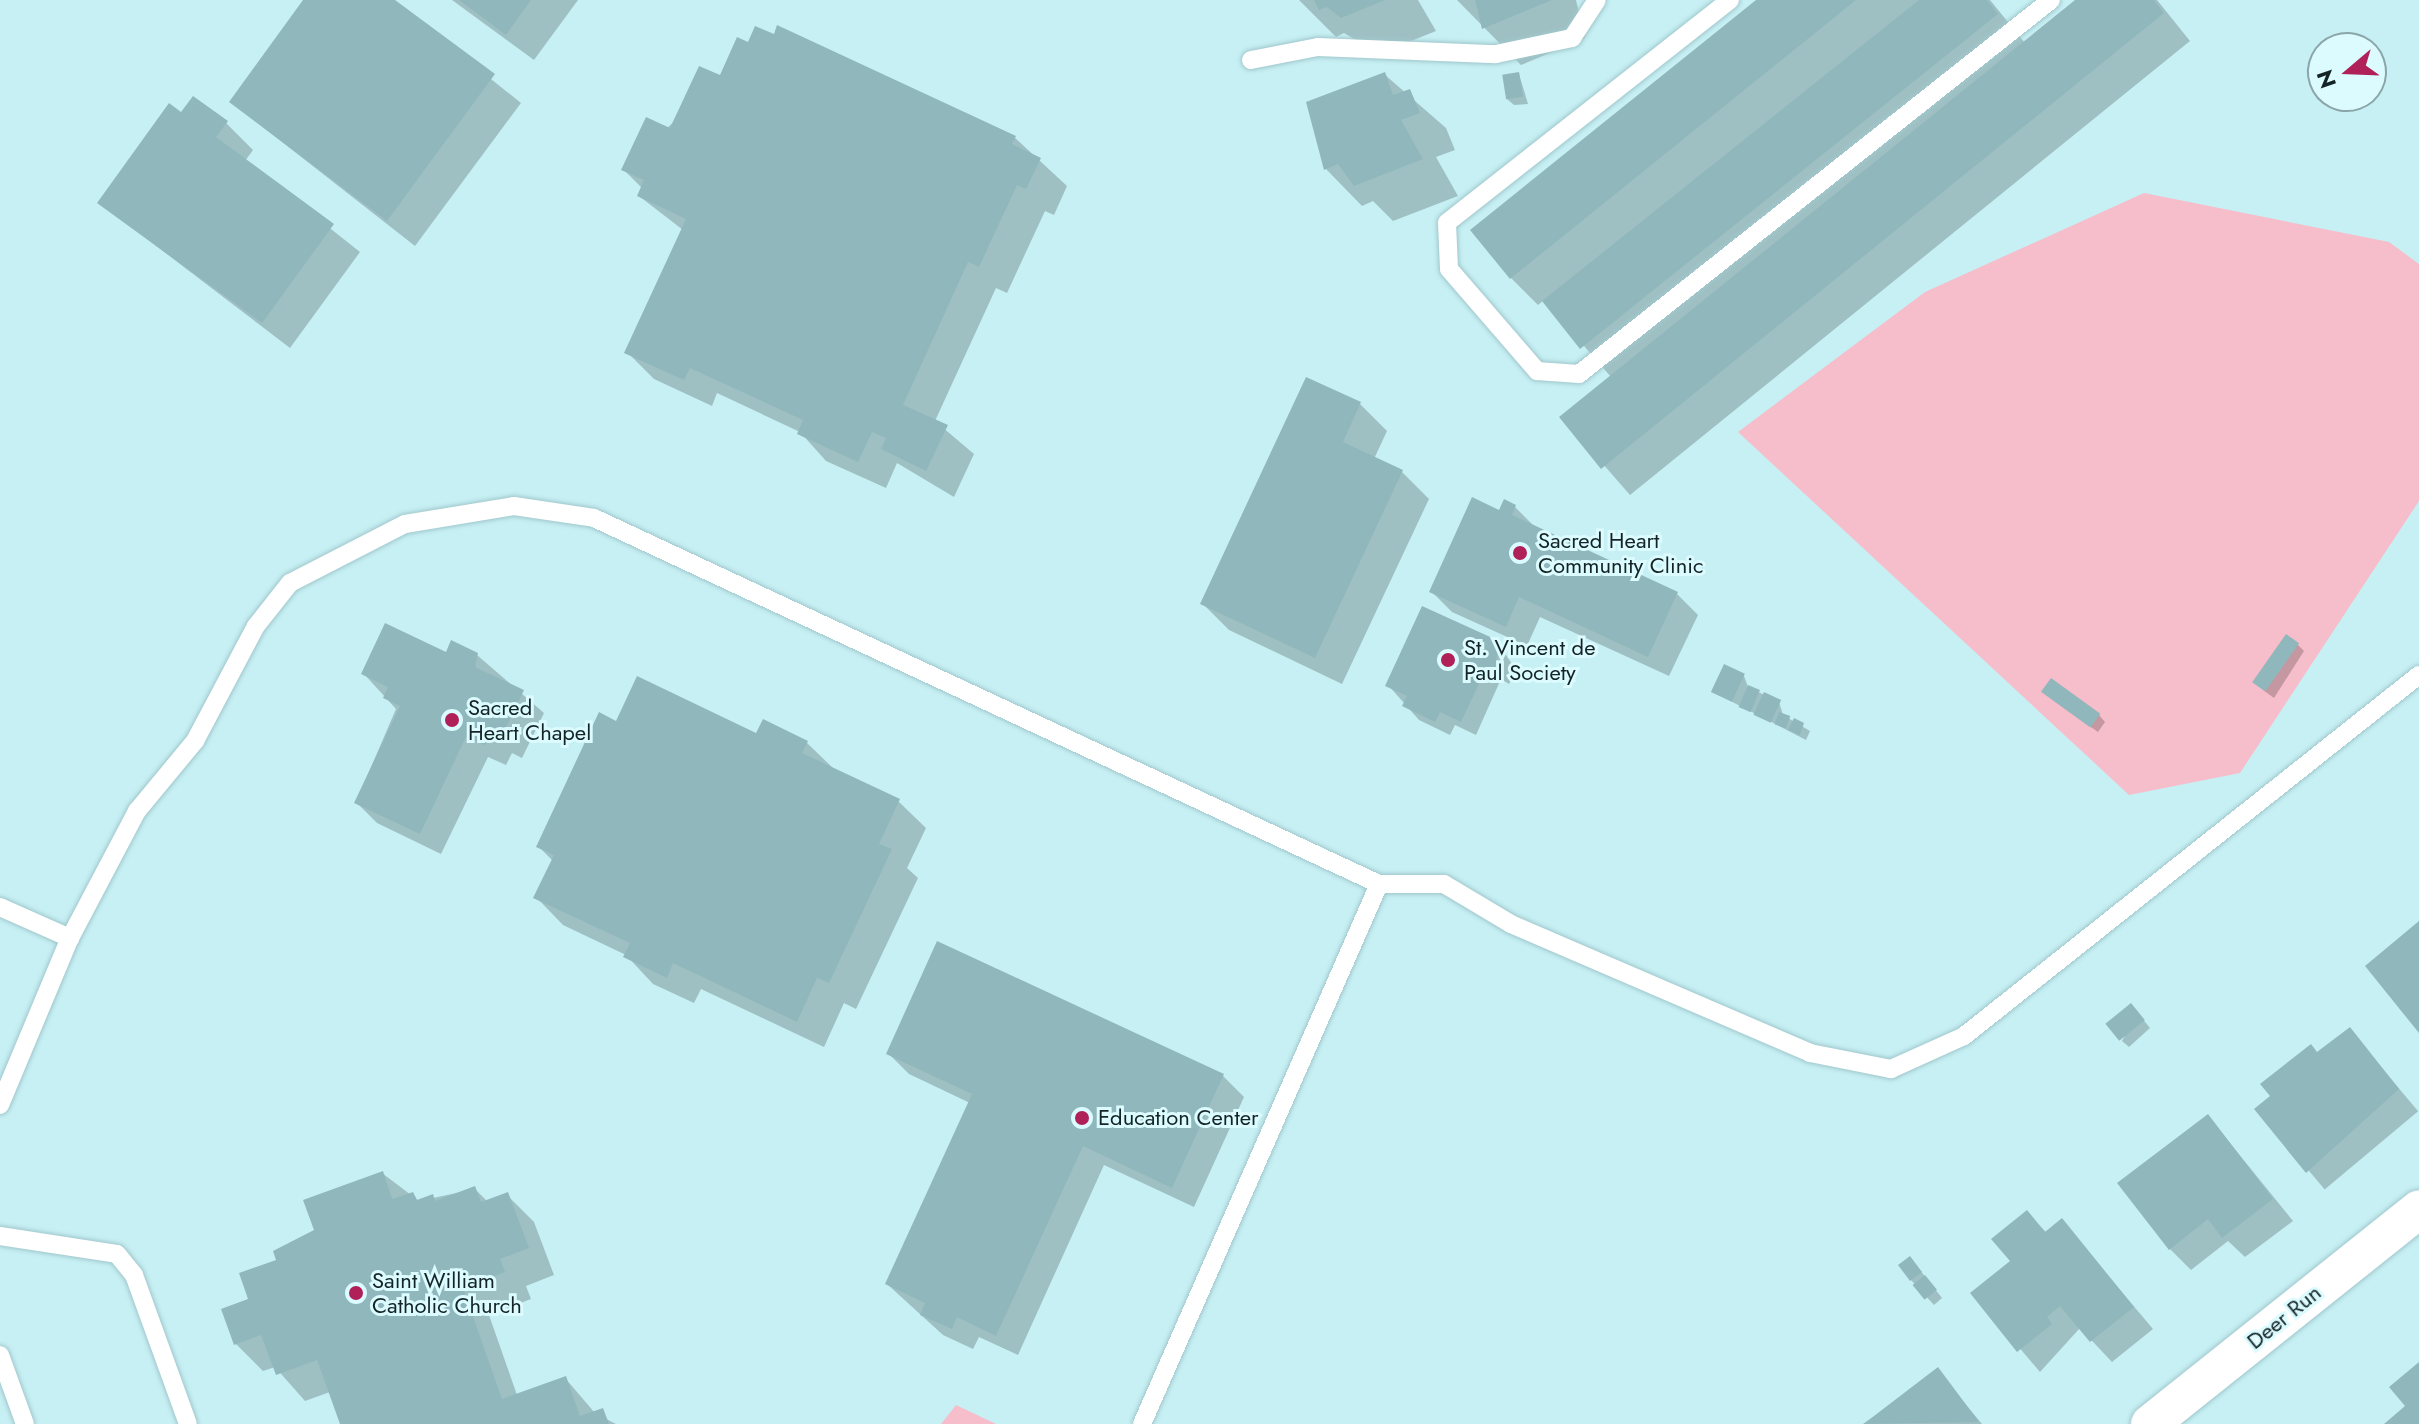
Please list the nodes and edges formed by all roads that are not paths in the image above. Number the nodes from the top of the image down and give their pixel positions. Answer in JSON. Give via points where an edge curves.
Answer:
{"nodes":[{"id":1,"x":1597,"y":0,"type":"edge"},
{"id":2,"x":1730,"y":0,"type":"edge"},
{"id":3,"x":2045,"y":2,"type":"edge"},
{"id":4,"x":1251,"y":60,"type":"dead end"},
{"id":5,"x":2419,"y":675,"type":"edge"},
{"id":6,"x":1379,"y":884,"type":"junction"},
{"id":7,"x":0,"y":907,"type":"edge"},
{"id":8,"x":70,"y":938,"type":"junction"},
{"id":9,"x":0,"y":1105,"type":"edge"},
{"id":10,"x":2419,"y":1209,"type":"edge"},
{"id":11,"x":0,"y":1236,"type":"edge"},
{"id":12,"x":0,"y":1355,"type":"edge"},
{"id":13,"x":25,"y":1424,"type":"edge"},
{"id":14,"x":188,"y":1424,"type":"edge"},
{"id":15,"x":1142,"y":1424,"type":"edge"},
{"id":16,"x":2150,"y":1424,"type":"edge"}],
"edges":[{"from":1,"to":4,"type":"lane","via":[[1572,38],[1496,54],[1318,47]]},
{"from":2,"to":3,"type":"lane","via":[[1447,223],[1449,269],[1537,371],[1579,374]]},
{"from":5,"to":6,"type":"lane","via":[[1964,1036],[1891,1069],[1810,1053],[1511,924],[1444,884]]},
{"from":6,"to":8,"type":"lane","via":[[594,518],[514,506],[405,524],[290,583],[256,626],[195,741],[137,811]]},
{"from":6,"to":15,"type":"lane"},
{"from":7,"to":8,"type":"lane"},
{"from":8,"to":9,"type":"lane"},
{"from":10,"to":16,"type":"street","name":"Deer Run"},
{"from":11,"to":14,"type":"lane","via":[[117,1254],[134,1275]]},
{"from":12,"to":13,"type":"lane"}]}
